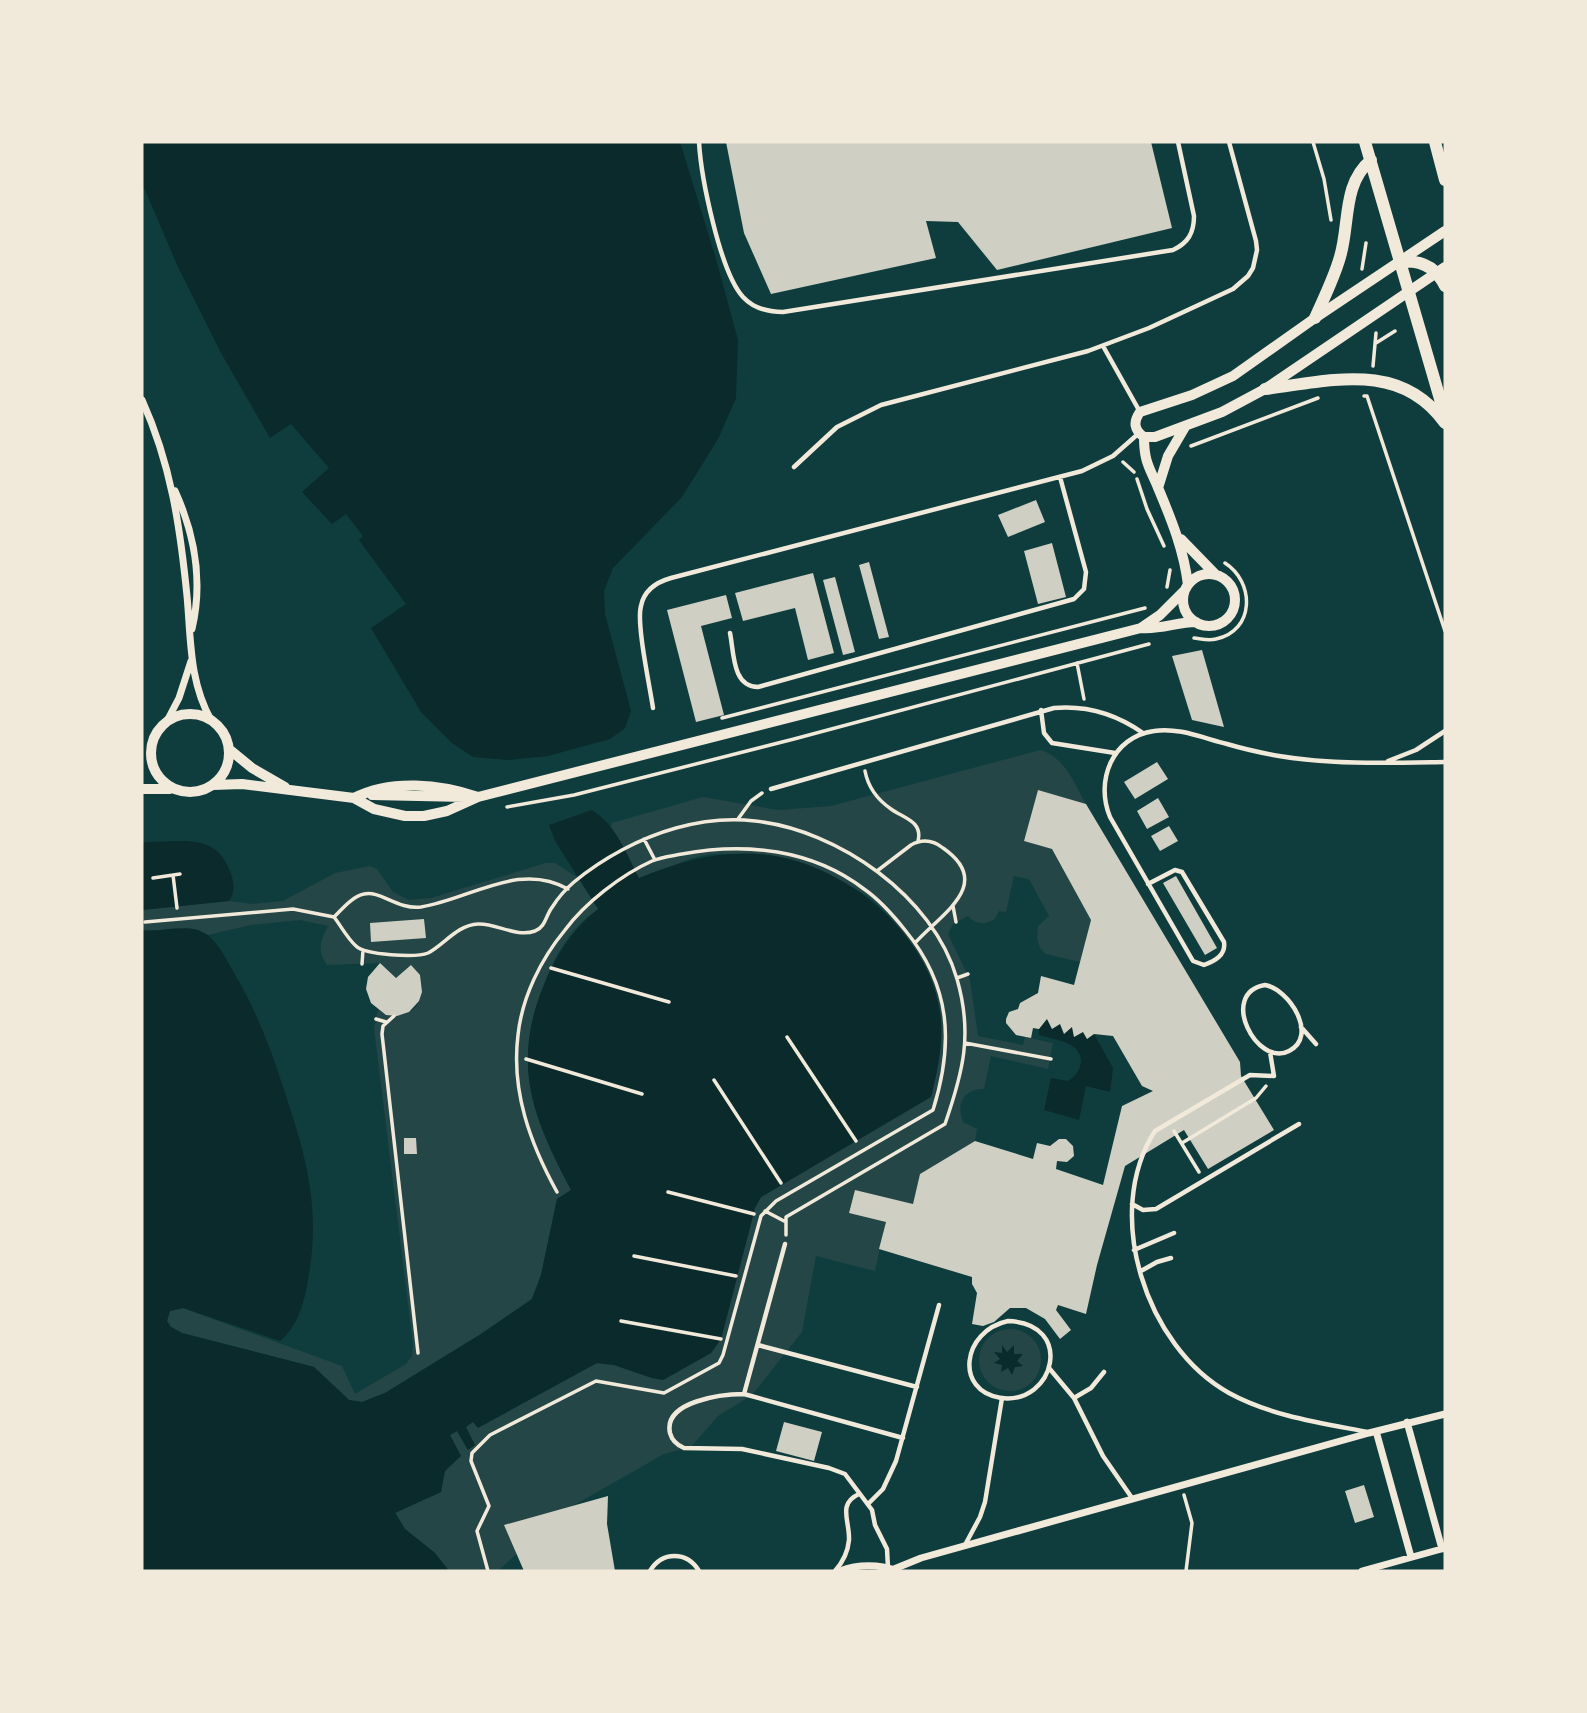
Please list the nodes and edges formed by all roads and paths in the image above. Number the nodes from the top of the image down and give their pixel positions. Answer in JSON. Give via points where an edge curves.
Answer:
{"nodes":[{"id":1,"x":699,"y":142,"type":"edge"},
{"id":2,"x":1178,"y":142,"type":"edge"},
{"id":3,"x":1229,"y":142,"type":"edge"},
{"id":4,"x":1313,"y":142,"type":"edge"},
{"id":5,"x":1366,"y":142,"type":"edge"},
{"id":6,"x":1434,"y":142,"type":"edge"},
{"id":7,"x":1371,"y":160,"type":"junction"},
{"id":8,"x":1445,"y":180,"type":"edge"},
{"id":9,"x":1331,"y":224,"type":"dead end"},
{"id":10,"x":1445,"y":231,"type":"edge"},
{"id":11,"x":1366,"y":243,"type":"dead end"},
{"id":12,"x":1399,"y":262,"type":"junction"},
{"id":13,"x":1441,"y":270,"type":"edge"},
{"id":14,"x":1362,"y":274,"type":"dead end"},
{"id":15,"x":1445,"y":286,"type":"edge"},
{"id":16,"x":1409,"y":291,"type":"junction"},
{"id":17,"x":1315,"y":318,"type":"junction"},
{"id":18,"x":1395,"y":331,"type":"dead end"},
{"id":19,"x":1376,"y":333,"type":"dead end"},
{"id":20,"x":1375,"y":344,"type":"junction"},
{"id":21,"x":1103,"y":346,"type":"junction"},
{"id":22,"x":1373,"y":366,"type":"dead end"},
{"id":23,"x":1265,"y":389,"type":"junction"},
{"id":24,"x":1358,"y":395,"type":"dead end"},
{"id":25,"x":1321,"y":397,"type":"dead end"},
{"id":26,"x":142,"y":400,"type":"edge"},
{"id":27,"x":1140,"y":412,"type":"junction"},
{"id":28,"x":1445,"y":415,"type":"edge"},
{"id":29,"x":1445,"y":424,"type":"edge"},
{"id":30,"x":1185,"y":428,"type":"junction"},
{"id":31,"x":1141,"y":435,"type":"junction"},
{"id":32,"x":1188,"y":447,"type":"dead end"},
{"id":33,"x":794,"y":467,"type":"dead end"},
{"id":34,"x":1060,"y":477,"type":"junction"},
{"id":35,"x":172,"y":484,"type":"junction"},
{"id":36,"x":1158,"y":488,"type":"junction"},
{"id":37,"x":1177,"y":534,"type":"junction"},
{"id":38,"x":1217,"y":559,"type":"dead end"},
{"id":39,"x":1216,"y":575,"type":"junction"},
{"id":40,"x":1186,"y":587,"type":"junction"},
{"id":41,"x":1196,"y":622,"type":"junction"},
{"id":42,"x":1141,"y":628,"type":"junction"},
{"id":43,"x":1445,"y":631,"type":"edge"},
{"id":44,"x":730,"y":633,"type":"dead end"},
{"id":45,"x":190,"y":636,"type":"junction"},
{"id":46,"x":1185,"y":637,"type":"dead end"},
{"id":47,"x":1159,"y":641,"type":"dead end"},
{"id":48,"x":191,"y":661,"type":"junction"},
{"id":49,"x":1077,"y":663,"type":"junction"},
{"id":50,"x":653,"y":708,"type":"dead end"},
{"id":51,"x":1086,"y":708,"type":"junction"},
{"id":52,"x":1041,"y":710,"type":"junction"},
{"id":53,"x":211,"y":720,"type":"junction"},
{"id":54,"x":167,"y":721,"type":"junction"},
{"id":55,"x":1445,"y":731,"type":"edge"},
{"id":56,"x":1143,"y":733,"type":"junction"},
{"id":57,"x":151,"y":746,"type":"junction"},
{"id":58,"x":229,"y":749,"type":"junction"},
{"id":59,"x":1115,"y":753,"type":"junction"},
{"id":60,"x":142,"y":754,"type":"edge"},
{"id":61,"x":864,"y":762,"type":"junction"},
{"id":62,"x":1445,"y":762,"type":"edge"},
{"id":63,"x":1381,"y":763,"type":"junction"},
{"id":64,"x":213,"y":785,"type":"junction"},
{"id":65,"x":142,"y":789,"type":"edge"},
{"id":66,"x":174,"y":789,"type":"junction"},
{"id":67,"x":771,"y":789,"type":"joint"},
{"id":68,"x":290,"y":790,"type":"junction"},
{"id":69,"x":358,"y":797,"type":"junction"},
{"id":70,"x":478,"y":797,"type":"junction"},
{"id":71,"x":507,"y":807,"type":"dead end"},
{"id":72,"x":738,"y":820,"type":"junction"},
{"id":73,"x":644,"y":839,"type":"junction"},
{"id":74,"x":918,"y":841,"type":"junction"},
{"id":75,"x":654,"y":860,"type":"junction"},
{"id":76,"x":877,"y":871,"type":"junction"},
{"id":77,"x":180,"y":874,"type":"dead end"},
{"id":78,"x":173,"y":875,"type":"junction"},
{"id":79,"x":153,"y":878,"type":"dead end"},
{"id":80,"x":1148,"y":884,"type":"junction"},
{"id":81,"x":568,"y":889,"type":"junction"},
{"id":82,"x":953,"y":906,"type":"junction"},
{"id":83,"x":177,"y":908,"type":"dead end"},
{"id":84,"x":334,"y":917,"type":"junction"},
{"id":85,"x":145,"y":922,"type":"dead end"},
{"id":86,"x":956,"y":922,"type":"dead end"},
{"id":87,"x":930,"y":927,"type":"junction"},
{"id":88,"x":915,"y":943,"type":"junction"},
{"id":89,"x":363,"y":950,"type":"junction"},
{"id":90,"x":362,"y":964,"type":"dead end"},
{"id":91,"x":551,"y":968,"type":"dead end"},
{"id":92,"x":968,"y":974,"type":"dead end"},
{"id":93,"x":956,"y":978,"type":"junction"},
{"id":94,"x":669,"y":1002,"type":"dead end"},
{"id":95,"x":394,"y":1016,"type":"dead end"},
{"id":96,"x":376,"y":1019,"type":"dead end"},
{"id":97,"x":386,"y":1022,"type":"junction"},
{"id":98,"x":1301,"y":1027,"type":"junction"},
{"id":99,"x":787,"y":1037,"type":"dead end"},
{"id":100,"x":982,"y":1037,"type":"dead end"},
{"id":101,"x":965,"y":1043,"type":"junction"},
{"id":102,"x":1316,"y":1044,"type":"dead end"},
{"id":103,"x":980,"y":1046,"type":"junction"},
{"id":104,"x":1270,"y":1052,"type":"junction"},
{"id":105,"x":526,"y":1059,"type":"dead end"},
{"id":106,"x":1051,"y":1059,"type":"dead end"},
{"id":107,"x":714,"y":1080,"type":"dead end"},
{"id":108,"x":642,"y":1094,"type":"dead end"},
{"id":109,"x":1256,"y":1098,"type":"dead end"},
{"id":110,"x":1169,"y":1123,"type":"junction"},
{"id":111,"x":1300,"y":1124,"type":"dead end"},
{"id":112,"x":856,"y":1141,"type":"dead end"},
{"id":113,"x":1182,"y":1143,"type":"junction"},
{"id":114,"x":1203,"y":1180,"type":"junction"},
{"id":115,"x":781,"y":1183,"type":"dead end"},
{"id":116,"x":557,"y":1192,"type":"dead end"},
{"id":117,"x":668,"y":1192,"type":"dead end"},
{"id":118,"x":1131,"y":1204,"type":"junction"},
{"id":119,"x":765,"y":1211,"type":"junction"},
{"id":120,"x":754,"y":1214,"type":"dead end"},
{"id":121,"x":784,"y":1221,"type":"junction"},
{"id":122,"x":1174,"y":1233,"type":"dead end"},
{"id":123,"x":785,"y":1244,"type":"joint"},
{"id":124,"x":1135,"y":1250,"type":"junction"},
{"id":125,"x":634,"y":1256,"type":"dead end"},
{"id":126,"x":1171,"y":1258,"type":"dead end"},
{"id":127,"x":1141,"y":1271,"type":"junction"},
{"id":128,"x":736,"y":1276,"type":"dead end"},
{"id":129,"x":939,"y":1305,"type":"dead end"},
{"id":130,"x":621,"y":1321,"type":"dead end"},
{"id":131,"x":721,"y":1339,"type":"dead end"},
{"id":132,"x":758,"y":1345,"type":"junction"},
{"id":133,"x":418,"y":1353,"type":"dead end"},
{"id":134,"x":1049,"y":1368,"type":"junction"},
{"id":135,"x":1104,"y":1372,"type":"dead end"},
{"id":136,"x":917,"y":1387,"type":"junction"},
{"id":137,"x":744,"y":1394,"type":"junction"},
{"id":138,"x":1002,"y":1398,"type":"junction"},
{"id":139,"x":1073,"y":1398,"type":"junction"},
{"id":140,"x":1445,"y":1414,"type":"edge"},
{"id":141,"x":1407,"y":1422,"type":"junction"},
{"id":142,"x":1373,"y":1432,"type":"junction"},
{"id":143,"x":903,"y":1438,"type":"junction"},
{"id":144,"x":1181,"y":1485,"type":"junction"},
{"id":145,"x":859,"y":1494,"type":"junction"},
{"id":146,"x":1133,"y":1499,"type":"junction"},
{"id":147,"x":869,"y":1503,"type":"junction"},
{"id":148,"x":965,"y":1546,"type":"junction"},
{"id":149,"x":1443,"y":1548,"type":"edge"},
{"id":150,"x":1411,"y":1557,"type":"junction"},
{"id":151,"x":893,"y":1570,"type":"edge"},
{"id":152,"x":488,"y":1571,"type":"edge"},
{"id":153,"x":650,"y":1571,"type":"edge"},
{"id":154,"x":699,"y":1571,"type":"edge"},
{"id":155,"x":837,"y":1571,"type":"edge"},
{"id":156,"x":1186,"y":1571,"type":"edge"},
{"id":157,"x":1362,"y":1571,"type":"edge"}],
"edges":[{"from":1,"to":2,"type":"lane","via":[[712,218],[735,286],[760,309],[783,312],[1173,250],[1187,241],[1194,225]]},
{"from":3,"to":21,"type":"lane","via":[[1256,240],[1256,259],[1248,276],[1233,289]]},
{"from":4,"to":9,"type":"path"},
{"from":5,"to":7,"type":"main road"},
{"from":6,"to":8,"type":"main road"},
{"from":7,"to":12,"type":"main road"},
{"from":7,"to":17,"type":"main road","via":[[1353,183],[1340,258]]},
{"from":10,"to":12,"type":"street"},
{"from":11,"to":14,"type":"path"},
{"from":12,"to":13,"type":"main road","via":[[1419,262]]},
{"from":12,"to":16,"type":"main road"},
{"from":12,"to":17,"type":"street"},
{"from":13,"to":15,"type":"main road"},
{"from":13,"to":16,"type":"street"},
{"from":16,"to":23,"type":"street"},
{"from":16,"to":28,"type":"main road"},
{"from":17,"to":27,"type":"street","via":[[1233,376]]},
{"from":18,"to":20,"type":"path"},
{"from":19,"to":20,"type":"path"},
{"from":20,"to":22,"type":"path"},
{"from":21,"to":27,"type":"lane"},
{"from":21,"to":33,"type":"lane","via":[[881,405],[837,427]]},
{"from":23,"to":29,"type":"main road","via":[[1347,378],[1382,381],[1419,397]]},
{"from":23,"to":30,"type":"street"},
{"from":24,"to":43,"type":"path","via":[[1367,396]]},
{"from":25,"to":32,"type":"path"},
{"from":26,"to":35,"type":"street"},
{"from":27,"to":31,"type":"street","via":[[1135,423]]},
{"from":30,"to":31,"type":"street","via":[[1155,437]]},
{"from":30,"to":36,"type":"street","via":[[1168,456]]},
{"from":31,"to":34,"type":"lane","via":[[1103,462]]},
{"from":31,"to":36,"type":"street","via":[[1146,464]]},
{"from":34,"to":44,"type":"lane","via":[[1086,572],[1084,589],[1074,599],[758,688],[739,677]]},
{"from":34,"to":50,"type":"lane","via":[[655,584],[644,597],[640,613]]},
{"from":35,"to":45,"type":"street"},
{"from":35,"to":45,"type":"street","via":[[188,524],[197,567],[197,602]]},
{"from":36,"to":37,"type":"street"},
{"from":37,"to":39,"type":"street"},
{"from":37,"to":40,"type":"street"},
{"from":38,"to":46,"type":"path","via":[[1237,571],[1243,581],[1247,592],[1244,616],[1219,639]]},
{"from":39,"to":40,"type":"street","via":[[1200,575]]},
{"from":39,"to":41,"type":"street","via":[[1231,585],[1236,602],[1233,610],[1229,618],[1213,626]]},
{"from":40,"to":41,"type":"street","via":[[1184,608]]},
{"from":40,"to":42,"type":"street"},
{"from":41,"to":42,"type":"street"},
{"from":42,"to":70,"type":"street"},
{"from":45,"to":48,"type":"street"},
{"from":47,"to":49,"type":"path"},
{"from":48,"to":53,"type":"street"},
{"from":48,"to":54,"type":"street"},
{"from":49,"to":51,"type":"path"},
{"from":49,"to":71,"type":"path","via":[[574,795]]},
{"from":51,"to":52,"type":"lane"},
{"from":51,"to":56,"type":"lane","via":[[1120,719]]},
{"from":52,"to":59,"type":"lane","via":[[1044,733],[1052,743]]},
{"from":52,"to":61,"type":"lane"},
{"from":53,"to":54,"type":"street","via":[[186,714]]},
{"from":53,"to":58,"type":"street","via":[[222,730]]},
{"from":54,"to":57,"type":"street"},
{"from":55,"to":63,"type":"lane","via":[[1416,750]]},
{"from":56,"to":59,"type":"lane"},
{"from":56,"to":63,"type":"lane","via":[[1177,731],[1281,756]]},
{"from":57,"to":60,"type":"street"},
{"from":57,"to":66,"type":"street","via":[[153,767]]},
{"from":58,"to":64,"type":"street","via":[[226,769]]},
{"from":58,"to":68,"type":"street"},
{"from":59,"to":80,"type":"lane","via":[[1103,783],[1105,806]]},
{"from":61,"to":67,"type":"lane"},
{"from":61,"to":74,"type":"path","via":[[872,790],[890,809],[917,826]]},
{"from":62,"to":63,"type":"lane"},
{"from":64,"to":66,"type":"street","via":[[194,792]]},
{"from":64,"to":68,"type":"street"},
{"from":65,"to":66,"type":"street"},
{"from":67,"to":72,"type":"path","via":[[751,801]]},
{"from":68,"to":69,"type":"street"},
{"from":69,"to":70,"type":"street"},
{"from":69,"to":70,"type":"street","via":[[374,809],[405,816],[447,811]]},
{"from":72,"to":73,"type":"path","via":[[678,827]]},
{"from":72,"to":76,"type":"path","via":[[806,832]]},
{"from":73,"to":75,"type":"path"},
{"from":73,"to":81,"type":"path"},
{"from":74,"to":76,"type":"path"},
{"from":74,"to":82,"type":"path","via":[[944,849],[962,870],[965,886]]},
{"from":75,"to":88,"type":"path","via":[[731,848],[792,854],[864,888]]},
{"from":75,"to":116,"type":"path","via":[[587,904],[573,919],[544,959],[522,1013],[517,1069],[524,1117]]},
{"from":76,"to":87,"type":"path"},
{"from":77,"to":78,"type":"path"},
{"from":78,"to":79,"type":"path"},
{"from":78,"to":83,"type":"path"},
{"from":80,"to":80,"type":"lane","via":[[1194,961],[1204,965],[1221,956],[1224,942],[1182,872],[1175,870]]},
{"from":81,"to":84,"type":"path","via":[[524,877],[412,908],[369,893]]},
{"from":81,"to":89,"type":"path","via":[[535,931],[477,924],[417,956]]},
{"from":82,"to":86,"type":"path"},
{"from":82,"to":87,"type":"path"},
{"from":84,"to":85,"type":"path","via":[[293,909]]},
{"from":84,"to":89,"type":"path"},
{"from":87,"to":88,"type":"path"},
{"from":87,"to":93,"type":"path"},
{"from":88,"to":119,"type":"path","via":[[941,990],[945,1010],[944,1065],[933,1110]]},
{"from":89,"to":90,"type":"path"},
{"from":91,"to":94,"type":"path"},
{"from":92,"to":93,"type":"path"},
{"from":93,"to":101,"type":"path"},
{"from":95,"to":97,"type":"path"},
{"from":96,"to":97,"type":"path"},
{"from":97,"to":133,"type":"path","via":[[382,1034]]},
{"from":98,"to":102,"type":"lane"},
{"from":98,"to":104,"type":"lane","via":[[1299,1040],[1290,1051]]},
{"from":98,"to":104,"type":"lane","via":[[1292,1005],[1279,990],[1265,985],[1252,989],[1244,1001],[1244,1016],[1255,1039]]},
{"from":99,"to":112,"type":"path"},
{"from":100,"to":103,"type":"path"},
{"from":101,"to":103,"type":"path"},
{"from":101,"to":121,"type":"path","via":[[962,1072],[945,1124]]},
{"from":103,"to":106,"type":"path"},
{"from":104,"to":110,"type":"lane","via":[[1274,1076],[1250,1075]]},
{"from":105,"to":108,"type":"path"},
{"from":107,"to":115,"type":"path"},
{"from":109,"to":113,"type":"path"},
{"from":110,"to":113,"type":"path"},
{"from":110,"to":118,"type":"lane","via":[[1155,1131],[1145,1147]]},
{"from":111,"to":114,"type":"lane"},
{"from":113,"to":114,"type":"path"},
{"from":114,"to":118,"type":"lane","via":[[1156,1209],[1143,1210]]},
{"from":117,"to":120,"type":"path"},
{"from":118,"to":124,"type":"lane"},
{"from":119,"to":121,"type":"path"},
{"from":119,"to":152,"type":"path","via":[[719,1363],[664,1393],[596,1381],[489,1436],[472,1453],[489,1506],[477,1531]]},
{"from":121,"to":123,"type":"path"},
{"from":122,"to":124,"type":"lane"},
{"from":123,"to":132,"type":"lane"},
{"from":124,"to":127,"type":"lane"},
{"from":125,"to":128,"type":"path"},
{"from":126,"to":127,"type":"lane"},
{"from":127,"to":142,"type":"lane","via":[[1176,1345],[1213,1383],[1266,1408]]},
{"from":129,"to":136,"type":"lane"},
{"from":130,"to":131,"type":"path"},
{"from":132,"to":136,"type":"lane"},
{"from":132,"to":137,"type":"lane"},
{"from":134,"to":138,"type":"lane","via":[[1031,1391]]},
{"from":134,"to":138,"type":"lane","via":[[1051,1350],[1036,1328],[1009,1321],[990,1327],[971,1350],[970,1365],[979,1387]]},
{"from":134,"to":139,"type":"lane"},
{"from":135,"to":139,"type":"lane","via":[[1091,1388]]},
{"from":136,"to":143,"type":"lane"},
{"from":137,"to":143,"type":"lane"},
{"from":137,"to":145,"type":"lane","via":[[709,1397],[684,1407],[673,1416],[671,1436],[684,1448],[742,1449],[838,1470],[851,1479]]},
{"from":138,"to":148,"type":"lane","via":[[985,1502]]},
{"from":139,"to":146,"type":"lane","via":[[1103,1456]]},
{"from":140,"to":141,"type":"street"},
{"from":141,"to":142,"type":"street"},
{"from":141,"to":149,"type":"street"},
{"from":142,"to":144,"type":"street"},
{"from":142,"to":150,"type":"street"},
{"from":143,"to":147,"type":"lane","via":[[888,1480]]},
{"from":144,"to":146,"type":"street"},
{"from":144,"to":156,"type":"path","via":[[1192,1522]]},
{"from":145,"to":147,"type":"lane"},
{"from":145,"to":155,"type":"lane","via":[[847,1504],[849,1541]]},
{"from":146,"to":148,"type":"street"},
{"from":147,"to":151,"type":"lane"},
{"from":148,"to":151,"type":"street"},
{"from":149,"to":150,"type":"street"},
{"from":150,"to":157,"type":"street"},
{"from":151,"to":155,"type":"street","via":[[861,1566]]},
{"from":153,"to":154,"type":"lane","via":[[660,1560],[675,1555],[691,1561]]}]}
